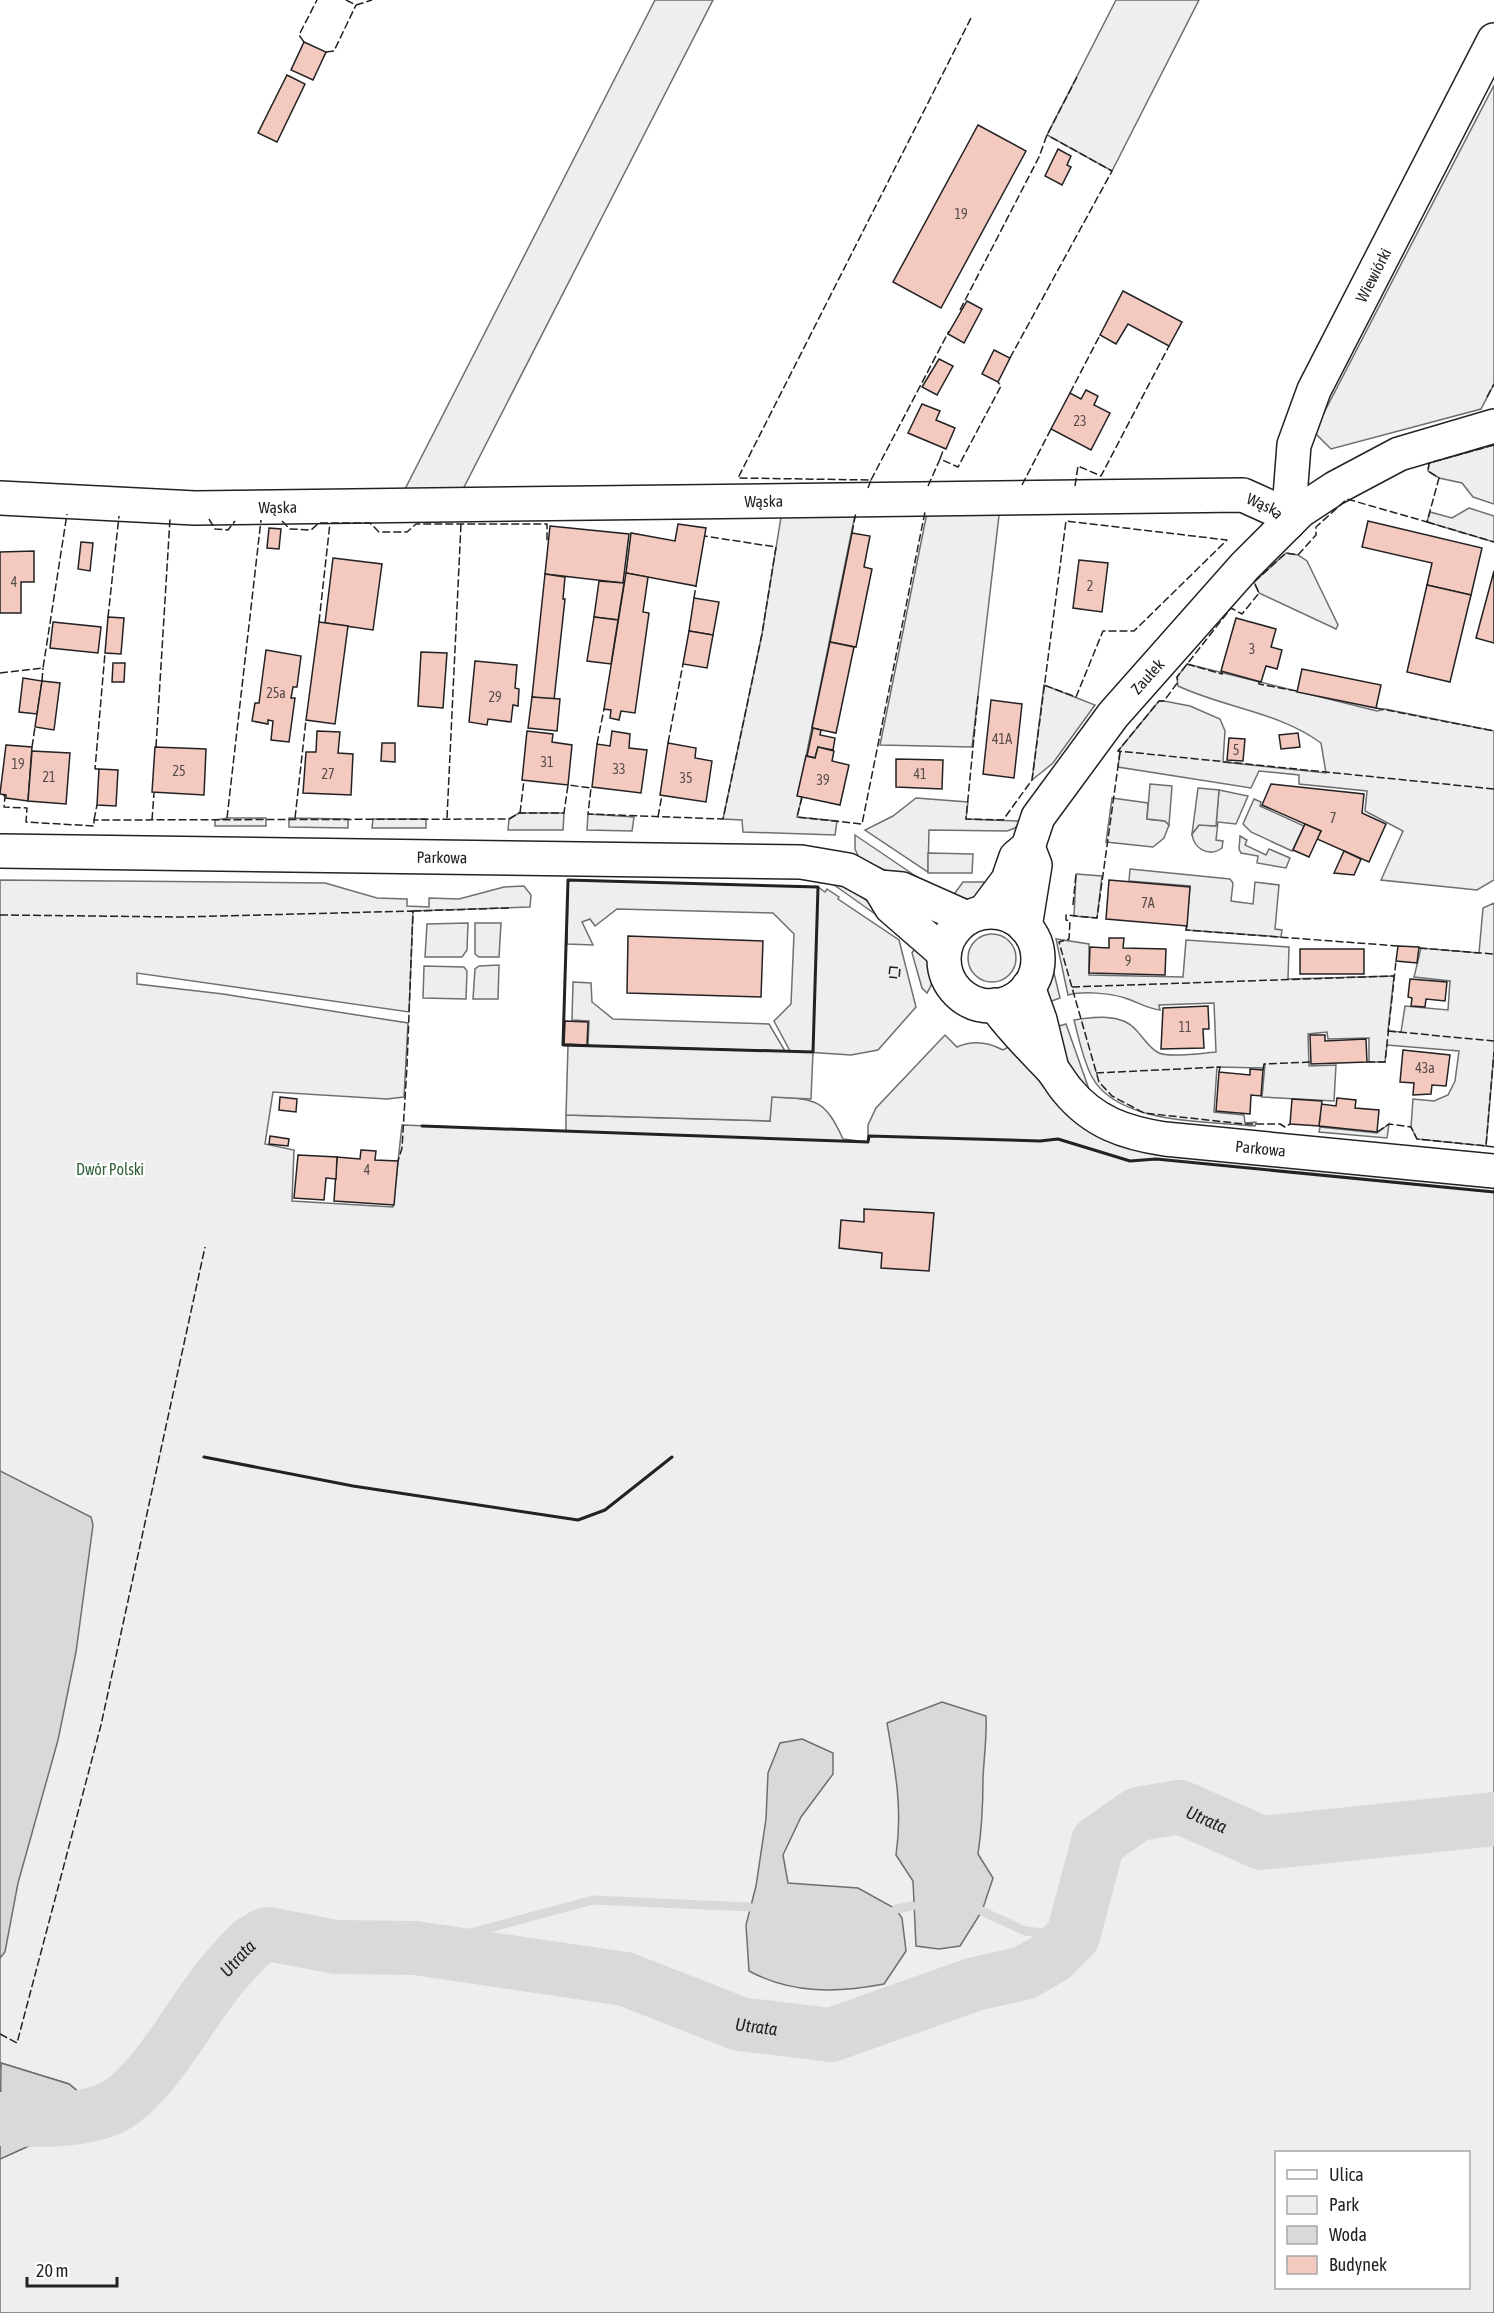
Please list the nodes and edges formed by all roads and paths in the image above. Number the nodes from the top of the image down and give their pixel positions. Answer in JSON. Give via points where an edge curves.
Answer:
{"nodes":[{"id":1,"x":1494,"y":40,"type":"edge"},
{"id":2,"x":1494,"y":426,"type":"edge"},
{"id":3,"x":0,"y":498,"type":"edge"},
{"id":4,"x":1288,"y":523,"type":"junction"},
{"id":5,"x":1028,"y":846,"type":"junction"},
{"id":6,"x":0,"y":851,"type":"edge"},
{"id":7,"x":879,"y":887,"type":"junction"},
{"id":8,"x":975,"y":915,"type":"junction"},
{"id":9,"x":1025,"y":927,"type":"junction"},
{"id":10,"x":944,"y":953,"type":"junction"},
{"id":11,"x":1028,"y":987,"type":"junction"},
{"id":12,"x":995,"y":1005,"type":"junction"},
{"id":13,"x":1052,"y":1069,"type":"junction"},
{"id":14,"x":1494,"y":1171,"type":"edge"}],
"edges":[{"from":1,"to":4,"type":"street","name":"Wiewiórki","via":[[1314,390],[1294,445]]},
{"from":2,"to":4,"type":"street","name":"Wąska","via":[[1398,454],[1311,503]]},
{"from":3,"to":4,"type":"street","name":"Wąska","via":[[195,508],[1243,495],[1274,509]]},
{"from":4,"to":5,"type":"street","name":"Zaułek","via":[[1113,715],[1046,805]]},
{"from":5,"to":8,"type":"street","name":"Zaułek","via":[[1016,857],[1008,880]]},
{"from":5,"to":9,"type":"street","via":[[1035,865]]},
{"from":6,"to":7,"type":"street","name":"Parkowa","via":[[794,862],[833,866]]},
{"from":7,"to":8,"type":"street","name":"Parkowa","via":[[902,889]]},
{"from":7,"to":10,"type":"street","via":[[891,907]]},
{"from":8,"to":9,"type":"street","via":[[1005,914]]},
{"from":8,"to":10,"type":"street","via":[[951,933]]},
{"from":9,"to":11,"type":"street","via":[[1033,938],[1038,960]]},
{"from":10,"to":12,"type":"street","via":[[945,968],[955,989],[973,1002]]},
{"from":11,"to":12,"type":"street","via":[[1014,999]]},
{"from":11,"to":13,"type":"street","name":"Parkowa","via":[[1041,1020]]},
{"from":12,"to":13,"type":"street","name":"Parkowa","via":[[1015,1034]]},
{"from":13,"to":14,"type":"street","name":"Parkowa","via":[[1068,1091],[1095,1116],[1141,1136]]}]}
